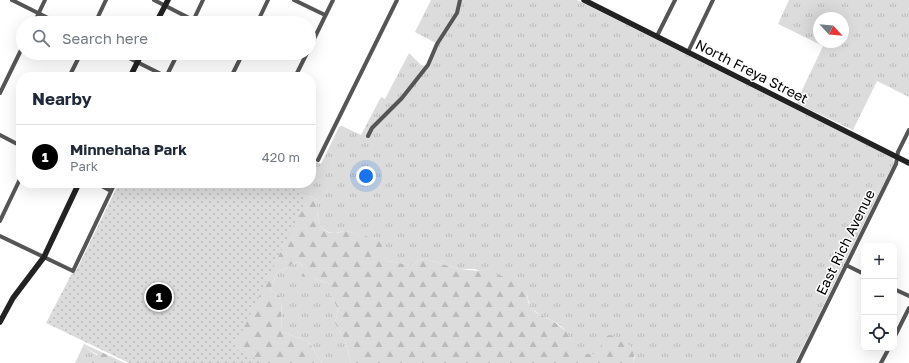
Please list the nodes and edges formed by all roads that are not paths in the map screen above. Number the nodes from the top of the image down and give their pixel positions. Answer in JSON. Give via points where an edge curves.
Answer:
{"nodes":[{"id":1,"x":12,"y":0,"type":"edge"},
{"id":2,"x":45,"y":0,"type":"edge"},
{"id":3,"x":106,"y":0,"type":"edge"},
{"id":4,"x":154,"y":0,"type":"edge"},
{"id":5,"x":203,"y":0,"type":"edge"},
{"id":6,"x":268,"y":0,"type":"edge"},
{"id":7,"x":294,"y":0,"type":"edge"},
{"id":8,"x":333,"y":0,"type":"edge"},
{"id":9,"x":397,"y":0,"type":"edge"},
{"id":10,"x":460,"y":0,"type":"edge"},
{"id":11,"x":584,"y":0,"type":"edge"},
{"id":12,"x":675,"y":0,"type":"edge"},
{"id":13,"x":713,"y":0,"type":"edge"},
{"id":14,"x":166,"y":3,"type":"edge"},
{"id":15,"x":39,"y":14,"type":"junction"},
{"id":16,"x":325,"y":15,"type":"junction"},
{"id":17,"x":43,"y":16,"type":"edge"},
{"id":18,"x":98,"y":16,"type":"edge"},
{"id":19,"x":160,"y":16,"type":"edge"},
{"id":20,"x":184,"y":16,"type":"edge"},
{"id":21,"x":196,"y":16,"type":"edge"},
{"id":22,"x":260,"y":16,"type":"edge"},
{"id":23,"x":316,"y":34,"type":"edge"},
{"id":24,"x":657,"y":36,"type":"junction"},
{"id":25,"x":688,"y":52,"type":"junction"},
{"id":26,"x":16,"y":60,"type":"edge"},
{"id":27,"x":78,"y":60,"type":"edge"},
{"id":28,"x":134,"y":60,"type":"edge"},
{"id":29,"x":175,"y":60,"type":"edge"},
{"id":30,"x":240,"y":60,"type":"edge"},
{"id":31,"x":304,"y":60,"type":"edge"},
{"id":32,"x":138,"y":62,"type":"junction"},
{"id":33,"x":72,"y":72,"type":"edge"},
{"id":34,"x":133,"y":72,"type":"edge"},
{"id":35,"x":157,"y":72,"type":"edge"},
{"id":36,"x":169,"y":72,"type":"edge"},
{"id":37,"x":234,"y":72,"type":"edge"},
{"id":38,"x":298,"y":72,"type":"edge"},
{"id":39,"x":0,"y":94,"type":"edge"},
{"id":40,"x":909,"y":130,"type":"edge"},
{"id":41,"x":0,"y":135,"type":"edge"},
{"id":42,"x":368,"y":136,"type":"dead end"},
{"id":43,"x":16,"y":143,"type":"edge"},
{"id":44,"x":897,"y":157,"type":"junction"},
{"id":45,"x":318,"y":160,"type":"dead end"},
{"id":46,"x":909,"y":163,"type":"edge"},
{"id":47,"x":16,"y":187,"type":"edge"},
{"id":48,"x":77,"y":188,"type":"edge"},
{"id":49,"x":104,"y":188,"type":"edge"},
{"id":50,"x":113,"y":188,"type":"edge"},
{"id":51,"x":111,"y":192,"type":"junction"},
{"id":52,"x":0,"y":221,"type":"edge"},
{"id":53,"x":0,"y":236,"type":"edge"},
{"id":54,"x":44,"y":257,"type":"junction"},
{"id":55,"x":846,"y":265,"type":"junction"},
{"id":56,"x":861,"y":272,"type":"edge"},
{"id":57,"x":897,"y":290,"type":"edge"},
{"id":58,"x":909,"y":296,"type":"edge"},
{"id":59,"x":909,"y":308,"type":"edge"},
{"id":60,"x":0,"y":322,"type":"edge"},
{"id":61,"x":897,"y":332,"type":"edge"},
{"id":62,"x":888,"y":351,"type":"edge"},
{"id":63,"x":798,"y":363,"type":"edge"},
{"id":64,"x":882,"y":363,"type":"edge"}],
"edges":[{"from":1,"to":15,"type":"street"},
{"from":2,"to":15,"type":"street"},
{"from":3,"to":18,"type":"street"},
{"from":4,"to":14,"type":"street"},
{"from":5,"to":21,"type":"street"},
{"from":6,"to":22,"type":"street"},
{"from":7,"to":16,"type":"street"},
{"from":8,"to":16,"type":"street"},
{"from":9,"to":45,"type":"street"},
{"from":10,"to":42,"type":"street","via":[[457,13],[437,44],[428,65],[402,98],[372,128]]},
{"from":11,"to":24,"type":"street","name":"North Freya Street"},
{"from":12,"to":24,"type":"street"},
{"from":13,"to":25,"type":"street"},
{"from":14,"to":19,"type":"street"},
{"from":14,"to":20,"type":"street"},
{"from":15,"to":17,"type":"street"},
{"from":16,"to":23,"type":"street"},
{"from":24,"to":25,"type":"street","name":"North Freya Street"},
{"from":25,"to":44,"type":"street","name":"North Freya Street"},
{"from":26,"to":39,"type":"street"},
{"from":27,"to":33,"type":"street"},
{"from":28,"to":32,"type":"street"},
{"from":29,"to":36,"type":"street"},
{"from":30,"to":37,"type":"street"},
{"from":31,"to":38,"type":"street"},
{"from":32,"to":34,"type":"street"},
{"from":32,"to":35,"type":"street"},
{"from":40,"to":44,"type":"street","name":"East Rich Avenue"},
{"from":41,"to":43,"type":"street"},
{"from":44,"to":46,"type":"street","name":"North Freya Street"},
{"from":44,"to":55,"type":"street","name":"East Rich Avenue","via":[[896,164]]},
{"from":47,"to":52,"type":"street"},
{"from":48,"to":54,"type":"street"},
{"from":49,"to":51,"type":"street"},
{"from":50,"to":51,"type":"street"},
{"from":51,"to":54,"type":"street","via":[[73,271]]},
{"from":53,"to":54,"type":"street"},
{"from":54,"to":60,"type":"street"},
{"from":55,"to":56,"type":"street"},
{"from":55,"to":63,"type":"street","name":"East Rich Avenue"},
{"from":57,"to":58,"type":"street"},
{"from":59,"to":61,"type":"street"},
{"from":62,"to":64,"type":"street"}]}
